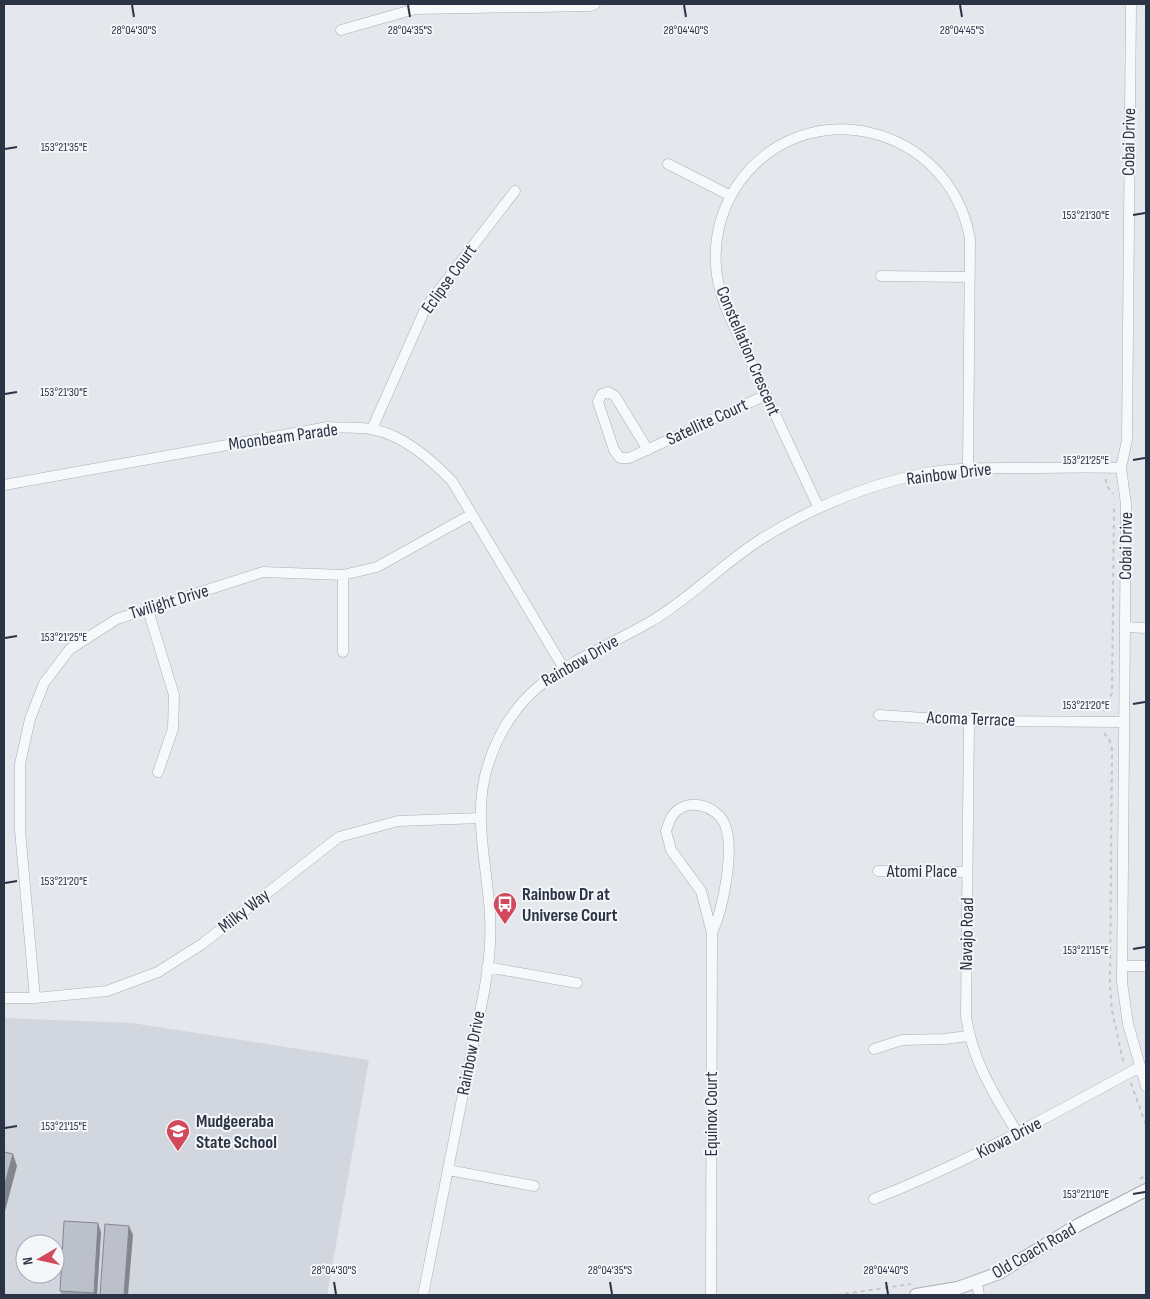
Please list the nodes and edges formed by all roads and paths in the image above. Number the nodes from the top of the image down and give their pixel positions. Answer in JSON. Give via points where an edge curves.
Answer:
{"nodes":[{"id":1,"x":595,"y":4,"type":"edge"},
{"id":2,"x":1132,"y":4,"type":"edge"},
{"id":3,"x":341,"y":30,"type":"dead end"},
{"id":4,"x":668,"y":164,"type":"dead end"},
{"id":5,"x":515,"y":191,"type":"dead end"},
{"id":6,"x":731,"y":196,"type":"junction"},
{"id":7,"x":881,"y":276,"type":"dead end"},
{"id":8,"x":970,"y":277,"type":"junction"},
{"id":9,"x":766,"y":395,"type":"junction"},
{"id":10,"x":372,"y":429,"type":"junction"},
{"id":11,"x":648,"y":450,"type":"junction"},
{"id":12,"x":968,"y":468,"type":"junction"},
{"id":13,"x":1120,"y":468,"type":"junction"},
{"id":14,"x":4,"y":484,"type":"edge"},
{"id":15,"x":819,"y":508,"type":"junction"},
{"id":16,"x":472,"y":514,"type":"junction"},
{"id":17,"x":343,"y":575,"type":"junction"},
{"id":18,"x":148,"y":610,"type":"junction"},
{"id":19,"x":1125,"y":627,"type":"junction"},
{"id":20,"x":1146,"y":628,"type":"edge"},
{"id":21,"x":343,"y":652,"type":"dead end"},
{"id":22,"x":563,"y":667,"type":"junction"},
{"id":23,"x":879,"y":715,"type":"dead end"},
{"id":24,"x":970,"y":720,"type":"junction"},
{"id":25,"x":1124,"y":722,"type":"junction"},
{"id":26,"x":158,"y":772,"type":"dead end"},
{"id":27,"x":481,"y":818,"type":"junction"},
{"id":28,"x":878,"y":871,"type":"dead end"},
{"id":29,"x":967,"y":872,"type":"junction"},
{"id":30,"x":712,"y":934,"type":"junction"},
{"id":31,"x":487,"y":966,"type":"junction"},
{"id":32,"x":1122,"y":966,"type":"junction"},
{"id":33,"x":1146,"y":966,"type":"edge"},
{"id":34,"x":577,"y":983,"type":"dead end"},
{"id":35,"x":4,"y":998,"type":"edge"},
{"id":36,"x":35,"y":998,"type":"junction"},
{"id":37,"x":968,"y":1036,"type":"junction"},
{"id":38,"x":874,"y":1049,"type":"dead end"},
{"id":39,"x":1140,"y":1066,"type":"junction"},
{"id":40,"x":1146,"y":1086,"type":"edge"},
{"id":41,"x":1018,"y":1134,"type":"junction"},
{"id":42,"x":448,"y":1170,"type":"junction"},
{"id":43,"x":1146,"y":1175,"type":"edge"},
{"id":44,"x":1138,"y":1180,"type":"dead end"},
{"id":45,"x":534,"y":1186,"type":"dead end"},
{"id":46,"x":1146,"y":1190,"type":"edge"},
{"id":47,"x":874,"y":1200,"type":"dead end"},
{"id":48,"x":920,"y":1282,"type":"dead end"},
{"id":49,"x":978,"y":1289,"type":"edge"},
{"id":50,"x":423,"y":1295,"type":"edge"},
{"id":51,"x":711,"y":1295,"type":"edge"},
{"id":52,"x":837,"y":1295,"type":"edge"},
{"id":53,"x":916,"y":1295,"type":"edge"}],
"edges":[{"from":1,"to":3,"type":"street","via":[[416,10]]},
{"from":2,"to":13,"type":"street","name":"Cobai Drive","via":[[1127,440]]},
{"from":4,"to":6,"type":"street"},
{"from":5,"to":10,"type":"street","name":"Eclipse Court","via":[[426,306]]},
{"from":6,"to":8,"type":"street","name":"Constellation Crescent","via":[[753,167],[791,140],[830,130],[861,130],[877,134],[923,158],[950,186],[967,222]]},
{"from":6,"to":9,"type":"street","name":"Constellation Crescent","via":[[723,213],[716,248],[719,285]]},
{"from":7,"to":8,"type":"street"},
{"from":8,"to":12,"type":"street","name":"Constellation Crescent"},
{"from":9,"to":11,"type":"street","name":"Satellite Court"},
{"from":9,"to":15,"type":"street","name":"Constellation Crescent"},
{"from":10,"to":14,"type":"street","name":"Moonbeam Parade","via":[[328,427]]},
{"from":10,"to":16,"type":"street","name":"Moonbeam Parade","via":[[407,443],[432,461],[452,481]]},
{"from":11,"to":11,"type":"street","name":"Satellite Court","via":[[626,459],[616,455],[598,402],[602,394],[608,392],[615,396]]},
{"from":12,"to":13,"type":"street","name":"Rainbow Drive"},
{"from":12,"to":15,"type":"street","name":"Rainbow Drive","via":[[900,479]]},
{"from":13,"to":19,"type":"street","name":"Cobai Drive","via":[[1126,504]]},
{"from":15,"to":22,"type":"street","name":"Rainbow Drive","via":[[753,544],[652,621]]},
{"from":16,"to":17,"type":"street","name":"Twilight Drive","via":[[377,567]]},
{"from":16,"to":22,"type":"street","name":"Moonbeam Parade"},
{"from":17,"to":18,"type":"street","name":"Twilight Drive","via":[[263,572]]},
{"from":17,"to":21,"type":"street"},
{"from":18,"to":26,"type":"street","via":[[174,695],[173,730]]},
{"from":18,"to":36,"type":"street","name":"Twilight Drive","via":[[117,619],[70,649],[44,683],[30,719],[20,764],[20,830]]},
{"from":19,"to":20,"type":"street"},
{"from":19,"to":25,"type":"street","name":"Cobai Drive"},
{"from":22,"to":27,"type":"street","name":"Rainbow Drive","via":[[534,688],[504,727],[487,766]]},
{"from":23,"to":24,"type":"street","name":"Acoma Terrace"},
{"from":24,"to":25,"type":"street","name":"Acoma Terrace"},
{"from":24,"to":29,"type":"street","name":"Navajo Road"},
{"from":25,"to":32,"type":"street","name":"Cobai Drive"},
{"from":27,"to":31,"type":"street","name":"Rainbow Drive","via":[[491,926]]},
{"from":27,"to":36,"type":"street","name":"Milky Way","via":[[398,821],[339,837],[202,944],[158,972],[107,991]]},
{"from":28,"to":29,"type":"street","name":"Atomi Place"},
{"from":29,"to":37,"type":"street","name":"Navajo Road"},
{"from":30,"to":30,"type":"street","name":"Equinox Court","via":[[701,891],[671,850],[666,831],[672,816],[686,807],[699,805],[707,806],[721,817],[728,838],[726,875]]},
{"from":30,"to":51,"type":"street","name":"Equinox Court"},
{"from":31,"to":34,"type":"street"},
{"from":31,"to":42,"type":"street","name":"Rainbow Drive"},
{"from":32,"to":33,"type":"street"},
{"from":32,"to":39,"type":"street","name":"Cobai Drive","via":[[1125,1005]]},
{"from":35,"to":36,"type":"street","name":"Milky Way"},
{"from":37,"to":38,"type":"street","via":[[902,1040]]},
{"from":37,"to":41,"type":"street","name":"Navajo Road","via":[[983,1074]]},
{"from":39,"to":40,"type":"street","name":"Cobai Drive"},
{"from":39,"to":41,"type":"street","name":"Kiowa Drive"},
{"from":41,"to":47,"type":"street","name":"Kiowa Drive","via":[[931,1177]]},
{"from":42,"to":45,"type":"street"},
{"from":42,"to":50,"type":"street","name":"Rainbow Drive"},
{"from":43,"to":44,"type":"path"},
{"from":46,"to":49,"type":"street","name":"Old Coach Road","via":[[1078,1225]]},
{"from":48,"to":52,"type":"path"},
{"from":49,"to":53,"type":"street","name":"Old Coach Road"}]}
